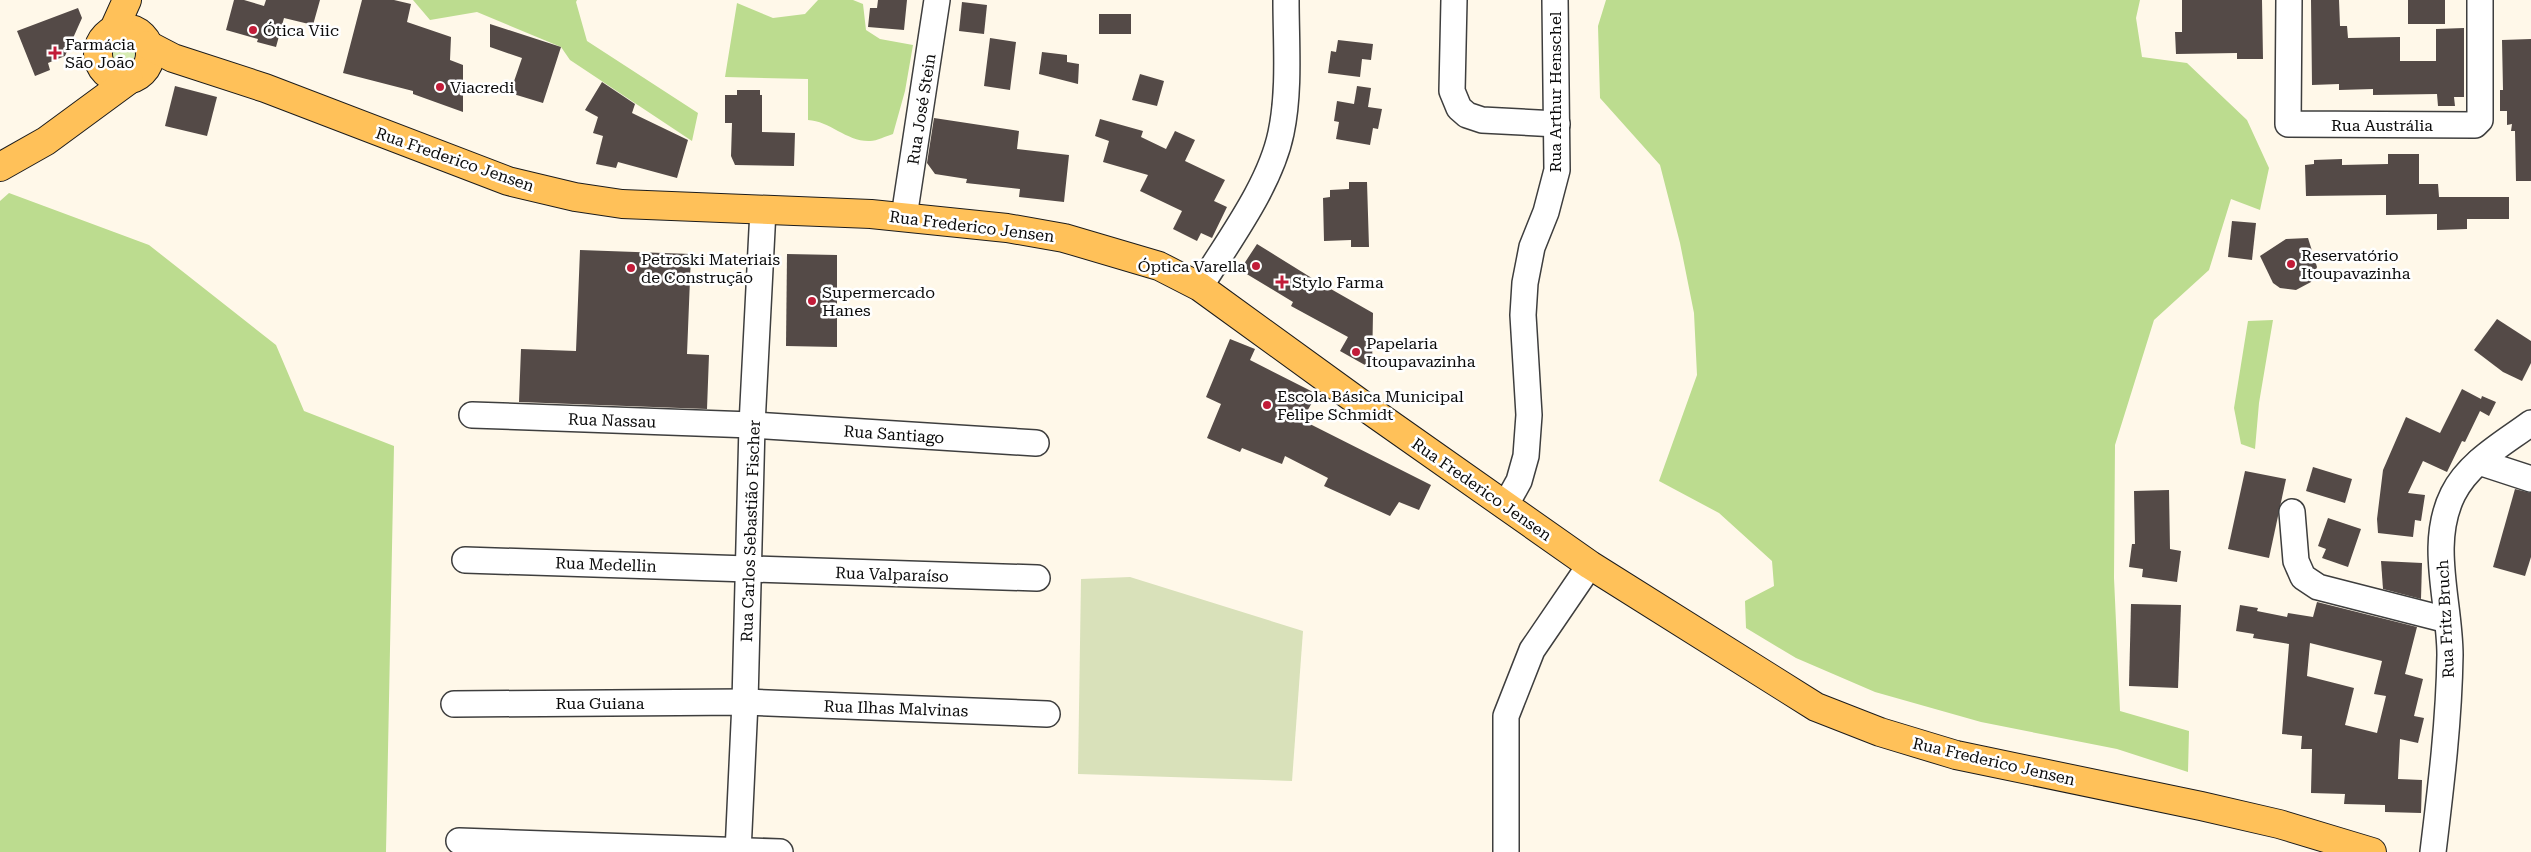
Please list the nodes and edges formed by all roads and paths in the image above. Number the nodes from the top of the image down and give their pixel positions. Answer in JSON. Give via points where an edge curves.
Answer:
{"nodes":[{"id":1,"x":127,"y":0,"type":"edge"},
{"id":2,"x":135,"y":0,"type":"edge"},
{"id":3,"x":937,"y":0,"type":"edge"},
{"id":4,"x":1286,"y":0,"type":"edge"},
{"id":5,"x":1454,"y":0,"type":"edge"},
{"id":6,"x":1555,"y":0,"type":"edge"},
{"id":7,"x":2288,"y":0,"type":"edge"},
{"id":8,"x":2480,"y":0,"type":"edge"},
{"id":9,"x":133,"y":35,"type":"junction"},
{"id":10,"x":102,"y":69,"type":"junction"},
{"id":11,"x":216,"y":71,"type":"junction"},
{"id":12,"x":135,"y":77,"type":"junction"},
{"id":13,"x":76,"y":119,"type":"junction"},
{"id":14,"x":1557,"y":124,"type":"junction"},
{"id":15,"x":0,"y":167,"type":"edge"},
{"id":16,"x":763,"y":210,"type":"junction"},
{"id":17,"x":904,"y":217,"type":"junction"},
{"id":18,"x":1200,"y":287,"type":"junction"},
{"id":19,"x":472,"y":415,"type":"dead end"},
{"id":20,"x":2531,"y":423,"type":"edge"},
{"id":21,"x":752,"y":425,"type":"junction"},
{"id":22,"x":1036,"y":443,"type":"dead end"},
{"id":23,"x":2479,"y":462,"type":"junction"},
{"id":24,"x":2531,"y":479,"type":"edge"},
{"id":25,"x":1505,"y":506,"type":"junction"},
{"id":26,"x":2292,"y":512,"type":"dead end"},
{"id":27,"x":465,"y":560,"type":"dead end"},
{"id":28,"x":1590,"y":564,"type":"junction"},
{"id":29,"x":748,"y":569,"type":"junction"},
{"id":30,"x":1037,"y":578,"type":"dead end"},
{"id":31,"x":2447,"y":620,"type":"junction"},
{"id":32,"x":745,"y":702,"type":"junction"},
{"id":33,"x":454,"y":704,"type":"dead end"},
{"id":34,"x":1047,"y":714,"type":"dead end"},
{"id":35,"x":459,"y":841,"type":"dead end"},
{"id":36,"x":738,"y":851,"type":"edge"},
{"id":37,"x":780,"y":852,"type":"edge"},
{"id":38,"x":1506,"y":852,"type":"edge"},
{"id":39,"x":2372,"y":852,"type":"edge"},
{"id":40,"x":2434,"y":852,"type":"edge"}],
"edges":[{"from":1,"to":9,"type":"main road"},
{"from":2,"to":9,"type":"main road"},
{"from":3,"to":17,"type":"street","name":"Rua José Stein"},
{"from":4,"to":18,"type":"street","via":[[1285,95],[1281,133],[1272,162],[1254,198]]},
{"from":5,"to":14,"type":"street","via":[[1452,91],[1459,108],[1467,115],[1482,120]]},
{"from":6,"to":14,"type":"street","name":"Rua Arthur Henschel"},
{"from":7,"to":8,"type":"street","name":"Rua Austrália","via":[[2288,124],[2475,125],[2480,120]]},
{"from":9,"to":10,"type":"main road","via":[[103,38],[98,50]]},
{"from":9,"to":11,"type":"main road","name":"Rua Frederico Jensen","via":[[173,58]]},
{"from":9,"to":12,"type":"main road","via":[[149,61]]},
{"from":10,"to":12,"type":"main road","via":[[119,80]]},
{"from":10,"to":13,"type":"main road","via":[[90,98]]},
{"from":11,"to":12,"type":"main road","name":"Rua Frederico Jensen"},
{"from":11,"to":16,"type":"main road","name":"Rua Frederico Jensen","via":[[440,156],[517,183],[575,198],[622,204]]},
{"from":12,"to":13,"type":"main road"},
{"from":13,"to":15,"type":"main road","via":[[46,142]]},
{"from":14,"to":25,"type":"street","name":"Rua Arthur Henschel","via":[[1557,170],[1546,212],[1532,247],[1525,283],[1526,456],[1519,481]]},
{"from":16,"to":17,"type":"main road","name":"Rua Frederico Jensen"},
{"from":16,"to":21,"type":"street","name":"Rua Carlos Sebastião Fischer"},
{"from":17,"to":18,"type":"main road","name":"Rua Frederico Jensen","via":[[1064,238],[1159,266]]},
{"from":18,"to":25,"type":"main road","name":"Rua Frederico Jensen"},
{"from":19,"to":21,"type":"street","name":"Rua Nassau"},
{"from":20,"to":23,"type":"street","name":"Rua Fritz Bruch"},
{"from":21,"to":22,"type":"street","name":"Rua Santiago"},
{"from":21,"to":29,"type":"street","name":"Rua Carlos Sebastião Fischer"},
{"from":23,"to":24,"type":"street"},
{"from":23,"to":31,"type":"street","name":"Rua Fritz Bruch","via":[[2466,474],[2453,494],[2442,524],[2441,562]]},
{"from":25,"to":28,"type":"main road","name":"Rua Frederico Jensen"},
{"from":26,"to":31,"type":"street","via":[[2296,561],[2303,576],[2318,587]]},
{"from":27,"to":29,"type":"street","name":"Rua Medellin"},
{"from":28,"to":38,"type":"street","via":[[1532,650],[1506,716]]},
{"from":28,"to":39,"type":"main road","name":"Rua Frederico Jensen","via":[[1799,698],[1880,732],[1956,755],[2279,824]]},
{"from":29,"to":30,"type":"street","name":"Rua Valparaíso"},
{"from":29,"to":32,"type":"street","name":"Rua Carlos Sebastião Fischer"},
{"from":31,"to":40,"type":"street","name":"Rua Fritz Bruch","via":[[2450,652],[2448,730]]},
{"from":32,"to":33,"type":"street","name":"Rua Guiana"},
{"from":32,"to":34,"type":"street","name":"Rua Ilhas Malvinas"},
{"from":32,"to":36,"type":"street","name":"Rua Carlos Sebastião Fischer"},
{"from":35,"to":36,"type":"street"},
{"from":36,"to":37,"type":"street"}]}
